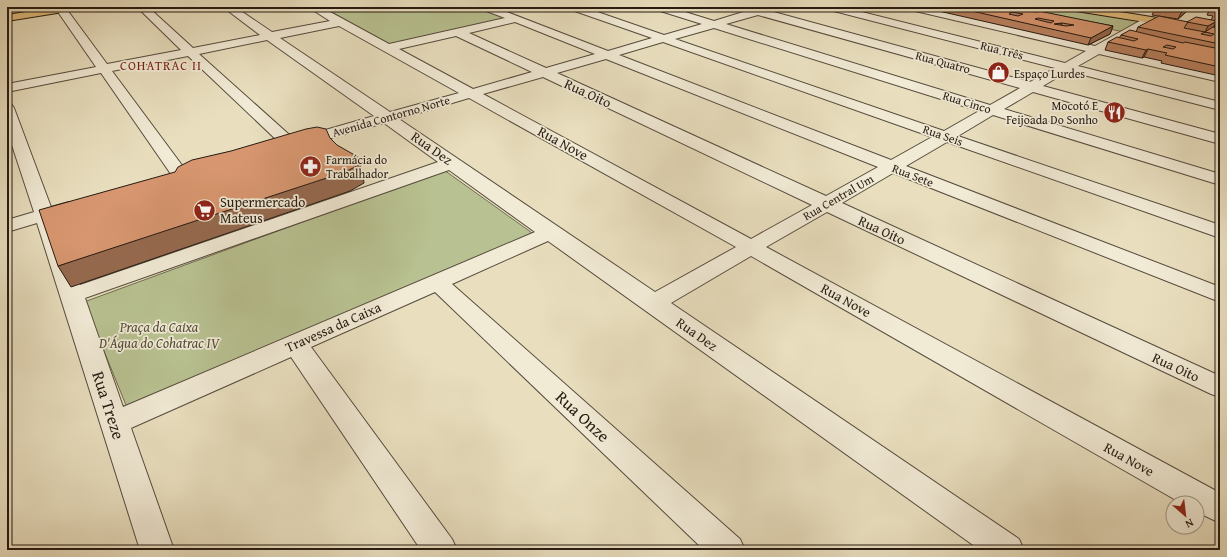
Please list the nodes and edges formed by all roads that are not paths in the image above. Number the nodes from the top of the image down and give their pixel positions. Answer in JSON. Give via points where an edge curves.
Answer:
{"nodes":[{"id":1,"x":76,"y":7,"type":"edge"},
{"id":2,"x":142,"y":7,"type":"edge"},
{"id":3,"x":228,"y":7,"type":"edge"},
{"id":4,"x":313,"y":7,"type":"edge"},
{"id":5,"x":485,"y":7,"type":"edge"},
{"id":6,"x":573,"y":7,"type":"edge"},
{"id":7,"x":658,"y":7,"type":"edge"},
{"id":8,"x":742,"y":7,"type":"edge"},
{"id":9,"x":774,"y":7,"type":"edge"},
{"id":10,"x":830,"y":7,"type":"edge"},
{"id":11,"x":912,"y":7,"type":"edge"},
{"id":12,"x":1070,"y":7,"type":"edge"},
{"id":13,"x":59,"y":8,"type":"edge"},
{"id":14,"x":758,"y":12,"type":"junction"},
{"id":15,"x":7,"y":14,"type":"edge"},
{"id":16,"x":1144,"y":15,"type":"edge"},
{"id":17,"x":7,"y":18,"type":"edge"},
{"id":18,"x":516,"y":19,"type":"junction"},
{"id":19,"x":341,"y":22,"type":"junction"},
{"id":20,"x":1166,"y":23,"type":"joint"},
{"id":21,"x":714,"y":24,"type":"junction"},
{"id":22,"x":457,"y":32,"type":"junction"},
{"id":23,"x":1220,"y":32,"type":"edge"},
{"id":24,"x":270,"y":36,"type":"junction"},
{"id":25,"x":665,"y":38,"type":"junction"},
{"id":26,"x":388,"y":48,"type":"junction"},
{"id":27,"x":1097,"y":49,"type":"junction"},
{"id":28,"x":190,"y":52,"type":"junction"},
{"id":29,"x":607,"y":55,"type":"junction"},
{"id":30,"x":1067,"y":67,"type":"junction"},
{"id":31,"x":104,"y":69,"type":"junction"},
{"id":32,"x":544,"y":73,"type":"junction"},
{"id":33,"x":1220,"y":78,"type":"edge"},
{"id":34,"x":1032,"y":87,"type":"junction"},
{"id":35,"x":7,"y":88,"type":"edge"},
{"id":36,"x":472,"y":93,"type":"junction"},
{"id":37,"x":1220,"y":106,"type":"edge"},
{"id":38,"x":7,"y":108,"type":"edge"},
{"id":39,"x":992,"y":110,"type":"junction"},
{"id":40,"x":387,"y":117,"type":"junction"},
{"id":41,"x":11,"y":134,"type":"edge"},
{"id":42,"x":946,"y":136,"type":"junction"},
{"id":43,"x":1220,"y":139,"type":"edge"},
{"id":44,"x":291,"y":145,"type":"junction"},
{"id":45,"x":277,"y":149,"type":"edge"},
{"id":46,"x":453,"y":163,"type":"junction"},
{"id":47,"x":892,"y":166,"type":"junction"},
{"id":48,"x":196,"y":172,"type":"edge"},
{"id":49,"x":1217,"y":174,"type":"edge"},
{"id":50,"x":181,"y":176,"type":"junction"},
{"id":51,"x":166,"y":180,"type":"edge"},
{"id":52,"x":83,"y":204,"type":"edge"},
{"id":53,"x":826,"y":204,"type":"junction"},
{"id":54,"x":45,"y":215,"type":"junction"},
{"id":55,"x":7,"y":226,"type":"edge"},
{"id":56,"x":552,"y":232,"type":"junction"},
{"id":57,"x":1220,"y":232,"type":"edge"},
{"id":58,"x":751,"y":247,"type":"junction"},
{"id":59,"x":437,"y":282,"type":"junction"},
{"id":60,"x":72,"y":295,"type":"junction"},
{"id":61,"x":1220,"y":295,"type":"edge"},
{"id":62,"x":653,"y":303,"type":"junction"},
{"id":63,"x":294,"y":344,"type":"junction"},
{"id":64,"x":1220,"y":388,"type":"edge"},
{"id":65,"x":115,"y":423,"type":"junction"},
{"id":66,"x":1220,"y":509,"type":"edge"},
{"id":67,"x":157,"y":550,"type":"edge"},
{"id":68,"x":440,"y":550,"type":"edge"},
{"id":69,"x":728,"y":550,"type":"edge"},
{"id":70,"x":1007,"y":550,"type":"edge"}],
"edges":[{"from":1,"to":13,"type":"main road"},
{"from":2,"to":28,"type":"street"},
{"from":3,"to":24,"type":"street","name":"Rua Dez"},
{"from":4,"to":19,"type":"street","name":"Rua Nove"},
{"from":5,"to":18,"type":"street","name":"Rua Sete"},
{"from":6,"to":25,"type":"street","name":"Rua Seis"},
{"from":7,"to":21,"type":"street","name":"Rua Cinco"},
{"from":8,"to":14,"type":"street","name":"Rua Quatro"},
{"from":9,"to":14,"type":"street","name":"Avenida Contorno Norte"},
{"from":10,"to":30,"type":"street","name":"Rua Três"},
{"from":11,"to":27,"type":"street"},
{"from":12,"to":16,"type":"main road"},
{"from":13,"to":15,"type":"main road"},
{"from":13,"to":17,"type":"main road"},
{"from":13,"to":31,"type":"street"},
{"from":14,"to":21,"type":"street","name":"Avenida Contorno Norte"},
{"from":14,"to":34,"type":"street","name":"Rua Quatro"},
{"from":16,"to":20,"type":"main road"},
{"from":16,"to":27,"type":"street","name":"Rua Central Um","via":[[1124,34]]},
{"from":18,"to":22,"type":"street"},
{"from":18,"to":29,"type":"street","name":"Rua Sete"},
{"from":19,"to":24,"type":"street"},
{"from":19,"to":26,"type":"street","name":"Rua Nove"},
{"from":20,"to":23,"type":"street"},
{"from":21,"to":25,"type":"street","name":"Avenida Contorno Norte"},
{"from":21,"to":39,"type":"street","name":"Rua Cinco"},
{"from":22,"to":26,"type":"street"},
{"from":22,"to":32,"type":"street","name":"Rua Oito"},
{"from":24,"to":28,"type":"street"},
{"from":24,"to":40,"type":"street","name":"Rua Dez"},
{"from":25,"to":29,"type":"street","name":"Avenida Contorno Norte"},
{"from":25,"to":42,"type":"street","name":"Rua Seis"},
{"from":26,"to":36,"type":"street","name":"Rua Nove"},
{"from":27,"to":30,"type":"street","name":"Rua Central Um"},
{"from":27,"to":33,"type":"street"},
{"from":28,"to":31,"type":"street"},
{"from":28,"to":44,"type":"street"},
{"from":29,"to":32,"type":"street","name":"Avenida Contorno Norte"},
{"from":29,"to":47,"type":"street","name":"Rua Sete"},
{"from":30,"to":34,"type":"street","name":"Rua Central Um"},
{"from":30,"to":37,"type":"street","name":"Rua Três"},
{"from":31,"to":35,"type":"street"},
{"from":31,"to":50,"type":"street"},
{"from":32,"to":36,"type":"street","name":"Avenida Contorno Norte"},
{"from":32,"to":53,"type":"street","name":"Rua Oito"},
{"from":34,"to":39,"type":"street","name":"Rua Central Um"},
{"from":34,"to":43,"type":"street","name":"Rua Quatro"},
{"from":36,"to":40,"type":"street","name":"Avenida Contorno Norte"},
{"from":36,"to":58,"type":"street","name":"Rua Nove"},
{"from":38,"to":41,"type":"street"},
{"from":39,"to":42,"type":"street","name":"Rua Central Um"},
{"from":39,"to":49,"type":"street","name":"Rua Cinco"},
{"from":40,"to":44,"type":"street","name":"Avenida Contorno Norte"},
{"from":40,"to":46,"type":"street","name":"Rua Dez"},
{"from":41,"to":54,"type":"street"},
{"from":42,"to":47,"type":"street","name":"Rua Central Um"},
{"from":42,"to":57,"type":"street","name":"Rua Seis"},
{"from":44,"to":45,"type":"street","name":"Avenida Contorno Norte"},
{"from":46,"to":56,"type":"street","name":"Rua Dez"},
{"from":46,"to":60,"type":"street"},
{"from":47,"to":53,"type":"street","name":"Rua Central Um"},
{"from":47,"to":61,"type":"street","name":"Rua Sete"},
{"from":48,"to":50,"type":"street"},
{"from":50,"to":51,"type":"street"},
{"from":52,"to":54,"type":"street"},
{"from":53,"to":58,"type":"street","name":"Rua Central Um"},
{"from":53,"to":64,"type":"street","name":"Rua Oito"},
{"from":54,"to":55,"type":"street"},
{"from":54,"to":60,"type":"street","name":"Rua Treze"},
{"from":56,"to":59,"type":"street","name":"Travessa da Caixa"},
{"from":56,"to":62,"type":"street","name":"Rua Dez"},
{"from":58,"to":62,"type":"street","name":"Rua Central Um"},
{"from":58,"to":66,"type":"street","name":"Rua Nove"},
{"from":59,"to":63,"type":"street","name":"Travessa da Caixa"},
{"from":59,"to":69,"type":"street","name":"Rua Onze"},
{"from":60,"to":65,"type":"street","name":"Rua Treze"},
{"from":62,"to":70,"type":"street","name":"Rua Dez"},
{"from":63,"to":65,"type":"street","name":"Travessa da Caixa"},
{"from":63,"to":68,"type":"street"},
{"from":65,"to":67,"type":"street","name":"Rua Treze"}]}
